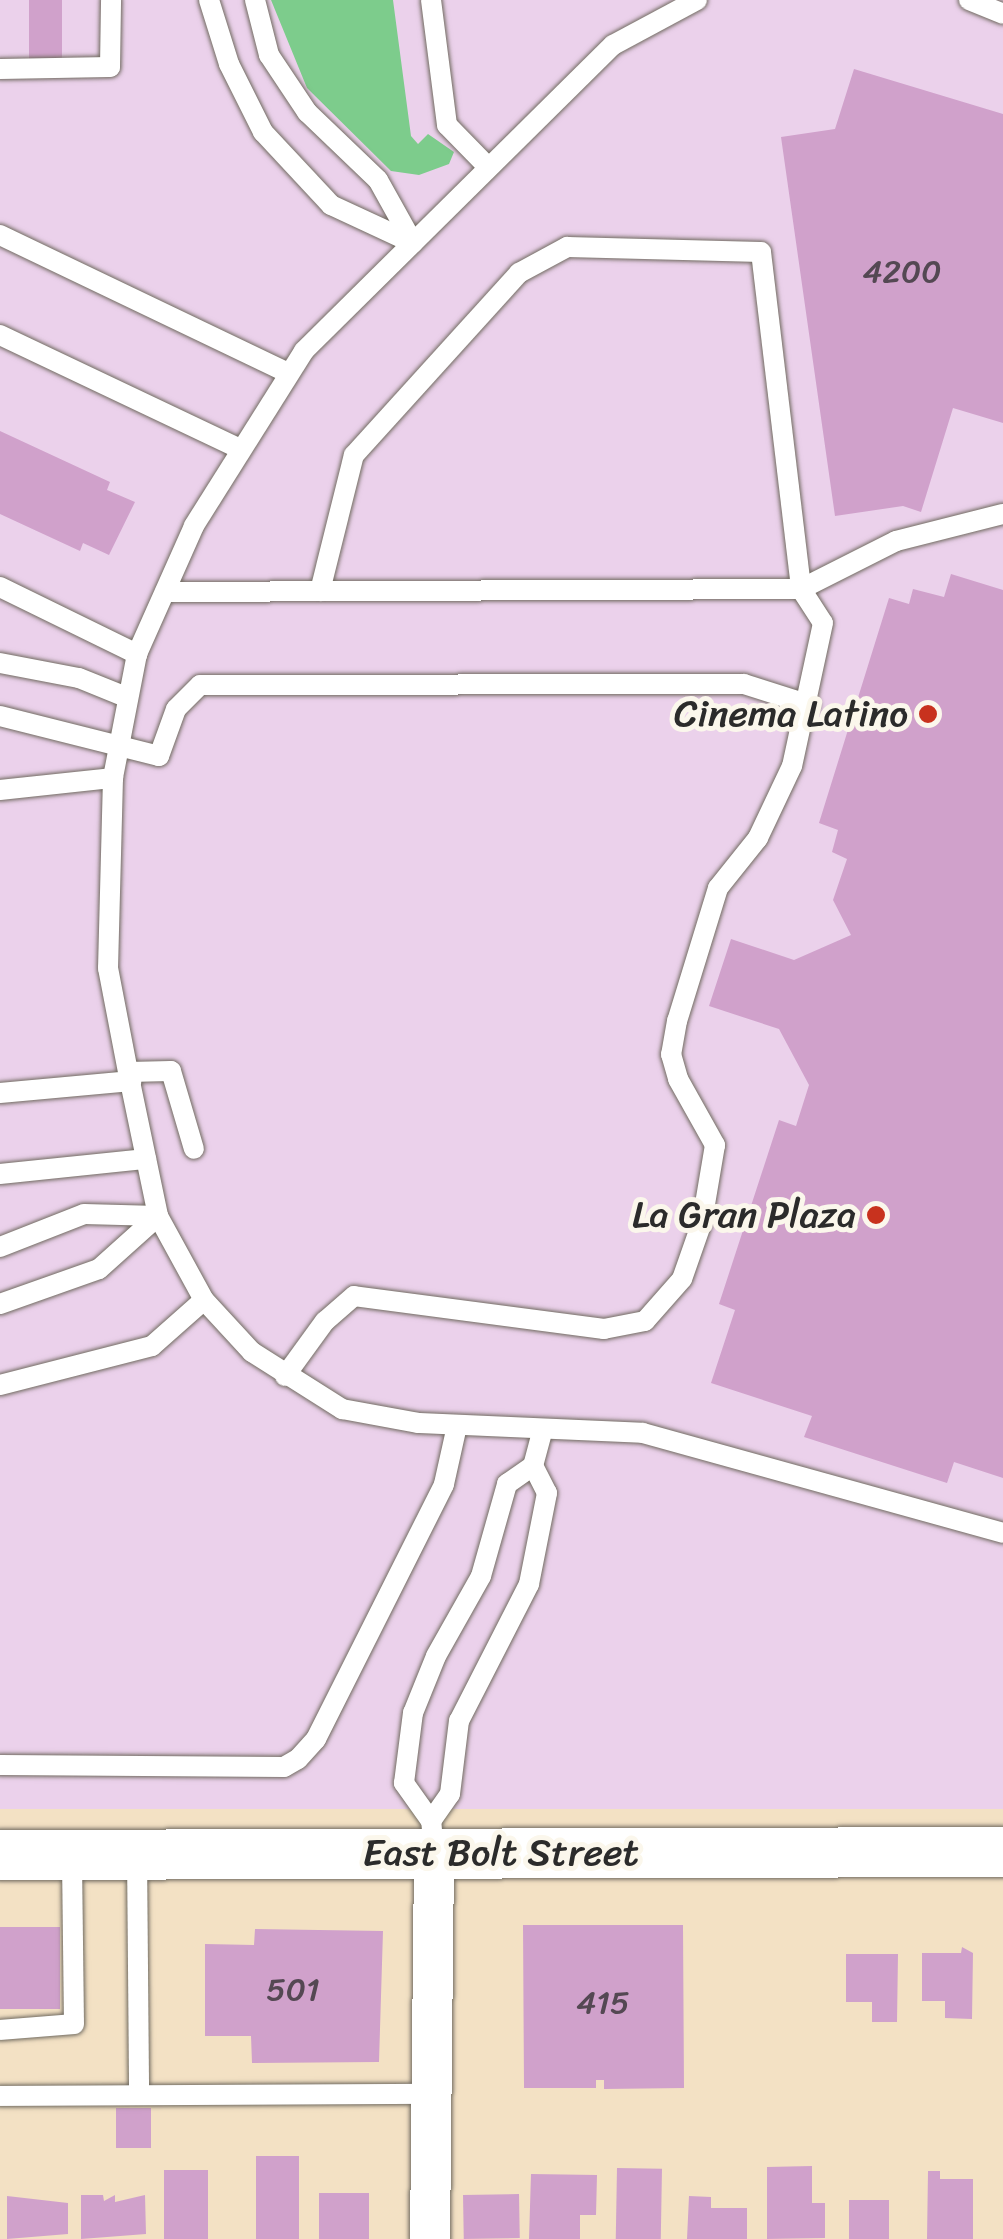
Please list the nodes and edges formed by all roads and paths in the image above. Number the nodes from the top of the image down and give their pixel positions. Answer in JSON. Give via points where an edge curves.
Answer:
{"nodes":[{"id":1,"x":112,"y":0,"type":"edge"},
{"id":2,"x":209,"y":0,"type":"edge"},
{"id":3,"x":254,"y":0,"type":"edge"},
{"id":4,"x":431,"y":0,"type":"edge"},
{"id":5,"x":698,"y":0,"type":"edge"},
{"id":6,"x":970,"y":0,"type":"edge"},
{"id":7,"x":1003,"y":14,"type":"edge"},
{"id":8,"x":0,"y":69,"type":"edge"},
{"id":9,"x":487,"y":166,"type":"junction"},
{"id":10,"x":0,"y":235,"type":"edge"},
{"id":11,"x":412,"y":243,"type":"junction"},
{"id":12,"x":0,"y":335,"type":"edge"},
{"id":13,"x":288,"y":372,"type":"junction"},
{"id":14,"x":238,"y":448,"type":"junction"},
{"id":15,"x":1003,"y":514,"type":"edge"},
{"id":16,"x":0,"y":588,"type":"edge"},
{"id":17,"x":801,"y":589,"type":"junction"},
{"id":18,"x":320,"y":591,"type":"junction"},
{"id":19,"x":165,"y":592,"type":"junction"},
{"id":20,"x":136,"y":654,"type":"junction"},
{"id":21,"x":0,"y":663,"type":"edge"},
{"id":22,"x":126,"y":697,"type":"junction"},
{"id":23,"x":810,"y":705,"type":"junction"},
{"id":24,"x":0,"y":716,"type":"edge"},
{"id":25,"x":118,"y":744,"type":"junction"},
{"id":26,"x":113,"y":778,"type":"junction"},
{"id":27,"x":0,"y":790,"type":"edge"},
{"id":28,"x":130,"y":1077,"type":"junction"},
{"id":29,"x":0,"y":1093,"type":"edge"},
{"id":30,"x":194,"y":1149,"type":"dead end"},
{"id":31,"x":146,"y":1160,"type":"junction"},
{"id":32,"x":0,"y":1174,"type":"edge"},
{"id":33,"x":158,"y":1216,"type":"junction"},
{"id":34,"x":0,"y":1246,"type":"edge"},
{"id":35,"x":204,"y":1300,"type":"junction"},
{"id":36,"x":0,"y":1304,"type":"edge"},
{"id":37,"x":285,"y":1376,"type":"junction"},
{"id":38,"x":0,"y":1384,"type":"edge"},
{"id":39,"x":456,"y":1426,"type":"junction"},
{"id":40,"x":542,"y":1432,"type":"junction"},
{"id":41,"x":533,"y":1466,"type":"junction"},
{"id":42,"x":1003,"y":1534,"type":"edge"},
{"id":43,"x":0,"y":1765,"type":"edge"},
{"id":44,"x":432,"y":1837,"type":"junction"},
{"id":45,"x":1003,"y":1852,"type":"edge"},
{"id":46,"x":136,"y":1853,"type":"junction"},
{"id":47,"x":72,"y":1854,"type":"junction"},
{"id":48,"x":0,"y":1855,"type":"edge"},
{"id":49,"x":0,"y":2030,"type":"edge"},
{"id":50,"x":431,"y":2094,"type":"junction"},
{"id":51,"x":140,"y":2095,"type":"junction"},
{"id":52,"x":0,"y":2096,"type":"edge"},
{"id":53,"x":430,"y":2239,"type":"edge"}],
"edges":[{"from":1,"to":8,"type":"lane","via":[[110,66]]},
{"from":2,"to":11,"type":"lane","via":[[229,64],[263,132],[331,204]]},
{"from":3,"to":11,"type":"lane","via":[[269,55],[307,112],[378,180]]},
{"from":4,"to":9,"type":"lane","via":[[446,126]]},
{"from":5,"to":9,"type":"lane","via":[[616,42]]},
{"from":6,"to":7,"type":"lane"},
{"from":9,"to":11,"type":"lane"},
{"from":10,"to":13,"type":"lane"},
{"from":11,"to":13,"type":"lane"},
{"from":12,"to":14,"type":"lane"},
{"from":13,"to":14,"type":"lane"},
{"from":14,"to":19,"type":"lane"},
{"from":15,"to":17,"type":"lane","via":[[896,540]]},
{"from":16,"to":20,"type":"lane"},
{"from":17,"to":18,"type":"lane"},
{"from":17,"to":18,"type":"lane","via":[[761,252],[566,247],[519,273],[354,455]]},
{"from":17,"to":23,"type":"lane","via":[[823,623]]},
{"from":18,"to":19,"type":"lane"},
{"from":19,"to":20,"type":"lane"},
{"from":20,"to":22,"type":"lane"},
{"from":21,"to":22,"type":"lane","via":[[79,678]]},
{"from":22,"to":25,"type":"lane"},
{"from":23,"to":25,"type":"lane","via":[[744,684],[200,685],[180,702],[158,756]]},
{"from":23,"to":37,"type":"lane","via":[[792,766],[758,838],[718,888],[677,1021],[671,1054],[678,1079],[715,1145],[702,1222],[682,1279],[645,1321],[604,1328],[354,1296],[325,1321]]},
{"from":24,"to":25,"type":"lane"},
{"from":25,"to":26,"type":"lane"},
{"from":26,"to":27,"type":"lane"},
{"from":26,"to":28,"type":"lane","via":[[108,968]]},
{"from":28,"to":29,"type":"lane"},
{"from":28,"to":30,"type":"lane","via":[[171,1071]]},
{"from":28,"to":31,"type":"lane"},
{"from":31,"to":32,"type":"lane"},
{"from":31,"to":33,"type":"lane"},
{"from":33,"to":34,"type":"lane","via":[[84,1214]]},
{"from":33,"to":35,"type":"lane"},
{"from":33,"to":36,"type":"lane","via":[[99,1268]]},
{"from":35,"to":37,"type":"lane","via":[[252,1352]]},
{"from":35,"to":38,"type":"lane","via":[[152,1346]]},
{"from":37,"to":39,"type":"lane","via":[[342,1410]]},
{"from":39,"to":40,"type":"lane"},
{"from":39,"to":43,"type":"lane","via":[[444,1484],[316,1739],[298,1759],[284,1767]]},
{"from":40,"to":41,"type":"lane"},
{"from":40,"to":42,"type":"lane","via":[[643,1433]]},
{"from":41,"to":44,"type":"lane","via":[[546,1493],[529,1584],[459,1721],[450,1794]]},
{"from":41,"to":44,"type":"lane","via":[[507,1484],[482,1576],[436,1656],[413,1713],[404,1784]]},
{"from":44,"to":45,"type":"street","name":"East Bolt Street"},
{"from":44,"to":46,"type":"street","name":"East Bolt Street"},
{"from":44,"to":50,"type":"street"},
{"from":46,"to":47,"type":"street","name":"East Bolt Street"},
{"from":46,"to":51,"type":"lane"},
{"from":47,"to":48,"type":"street","name":"East Bolt Street"},
{"from":47,"to":49,"type":"lane","via":[[74,2024]]},
{"from":50,"to":51,"type":"lane"},
{"from":50,"to":53,"type":"street"},
{"from":51,"to":52,"type":"lane"}]}
